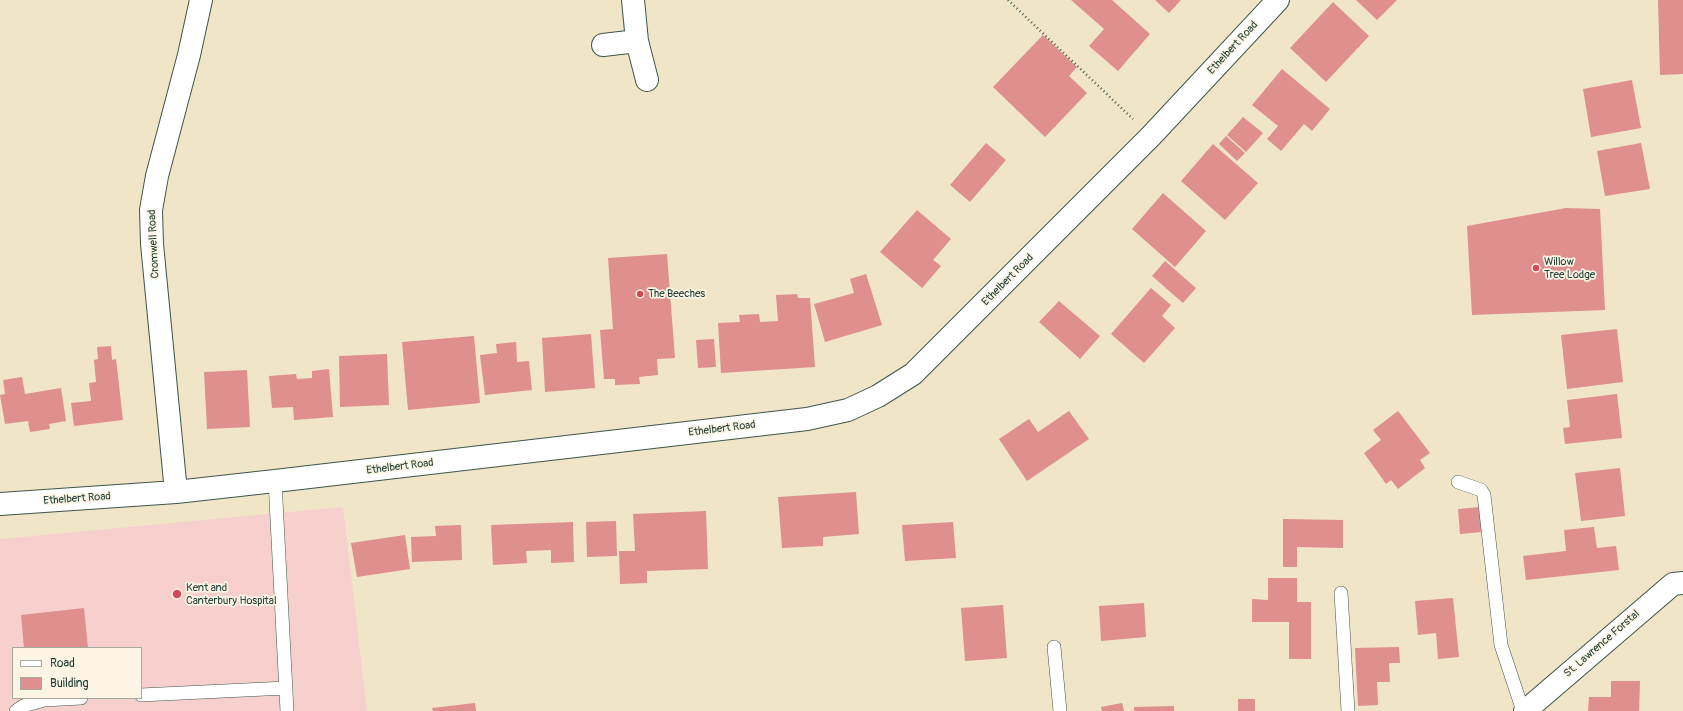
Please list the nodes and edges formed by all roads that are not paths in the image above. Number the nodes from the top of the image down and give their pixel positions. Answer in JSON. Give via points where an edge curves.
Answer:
{"nodes":[{"id":1,"x":201,"y":0,"type":"edge"},
{"id":2,"x":633,"y":0,"type":"edge"},
{"id":3,"x":1278,"y":0,"type":"edge"},
{"id":4,"x":637,"y":41,"type":"junction"},
{"id":5,"x":603,"y":45,"type":"dead end"},
{"id":6,"x":646,"y":80,"type":"dead end"},
{"id":7,"x":275,"y":481,"type":"junction"},
{"id":8,"x":1458,"y":482,"type":"dead end"},
{"id":9,"x":176,"y":492,"type":"junction"},
{"id":10,"x":0,"y":504,"type":"edge"},
{"id":11,"x":1683,"y":583,"type":"edge"},
{"id":12,"x":1341,"y":593,"type":"dead end"},
{"id":13,"x":1054,"y":647,"type":"dead end"},
{"id":14,"x":286,"y":688,"type":"junction"},
{"id":15,"x":142,"y":695,"type":"edge"},
{"id":16,"x":63,"y":699,"type":"edge"},
{"id":17,"x":16,"y":711,"type":"edge"},
{"id":18,"x":287,"y":711,"type":"edge"},
{"id":19,"x":1060,"y":711,"type":"edge"},
{"id":20,"x":1348,"y":711,"type":"edge"},
{"id":21,"x":1524,"y":711,"type":"edge"}],
"edges":[{"from":1,"to":9,"type":"street","name":"Cromwell Road","via":[[157,176],[151,210],[152,244]]},
{"from":2,"to":4,"type":"street"},
{"from":3,"to":7,"type":"street","name":"Ethelbert Road","via":[[1151,136],[913,374],[878,396],[848,410],[807,419]]},
{"from":4,"to":5,"type":"street"},
{"from":4,"to":6,"type":"street"},
{"from":7,"to":9,"type":"street","name":"Ethelbert Road"},
{"from":7,"to":14,"type":"lane"},
{"from":8,"to":21,"type":"lane","via":[[1481,490],[1484,495],[1501,645]]},
{"from":9,"to":10,"type":"street","name":"Ethelbert Road"},
{"from":11,"to":21,"type":"street","name":"St. Lawrence Forstal","via":[[1674,584]]},
{"from":12,"to":20,"type":"lane"},
{"from":13,"to":19,"type":"lane"},
{"from":14,"to":15,"type":"lane"},
{"from":14,"to":18,"type":"lane"},
{"from":16,"to":17,"type":"lane","via":[[44,700],[23,706]]}]}
